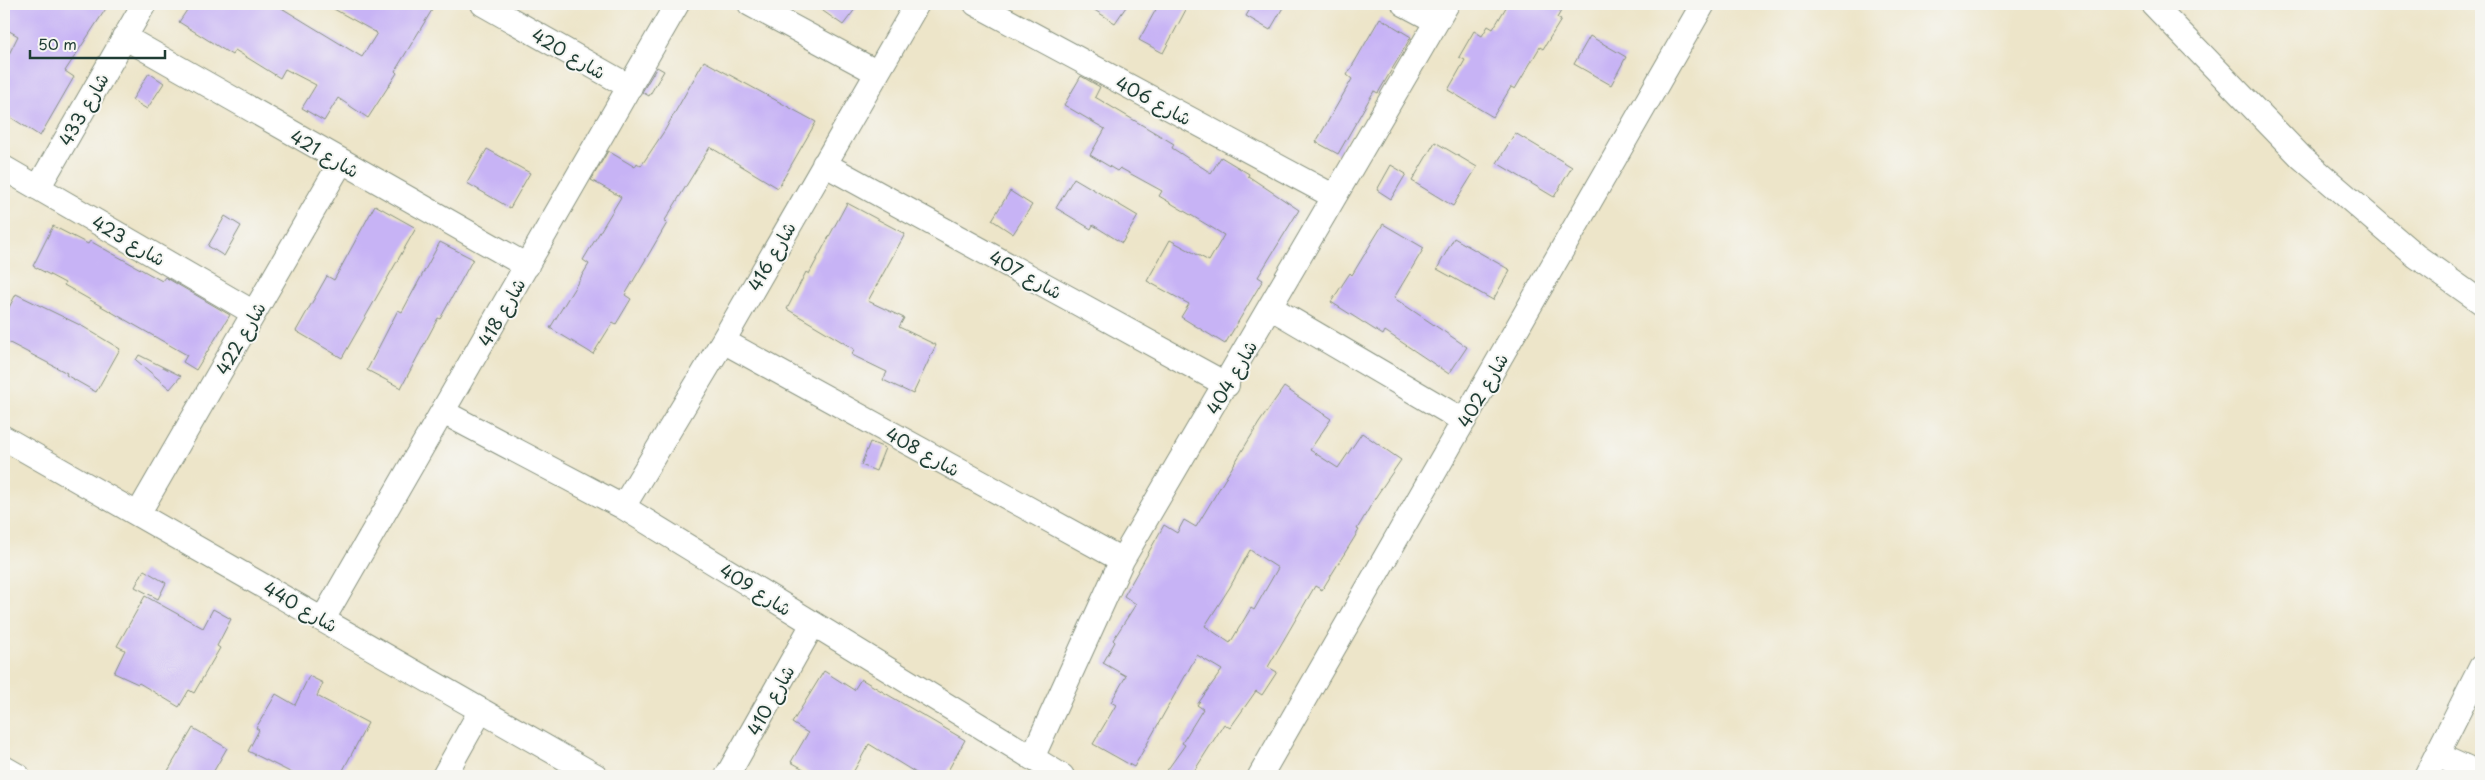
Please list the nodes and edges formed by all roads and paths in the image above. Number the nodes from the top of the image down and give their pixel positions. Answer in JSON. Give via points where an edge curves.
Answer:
{"nodes":[{"id":1,"x":144,"y":4,"type":"edge"},
{"id":2,"x":483,"y":4,"type":"edge"},
{"id":3,"x":677,"y":4,"type":"edge"},
{"id":4,"x":750,"y":4,"type":"edge"},
{"id":5,"x":916,"y":4,"type":"edge"},
{"id":6,"x":976,"y":4,"type":"edge"},
{"id":7,"x":1404,"y":4,"type":"edge"},
{"id":8,"x":1703,"y":4,"type":"edge"},
{"id":9,"x":2153,"y":4,"type":"edge"},
{"id":10,"x":1441,"y":13,"type":"edge"},
{"id":11,"x":124,"y":37,"type":"junction"},
{"id":12,"x":876,"y":72,"type":"junction"},
{"id":13,"x":630,"y":87,"type":"junction"},
{"id":14,"x":340,"y":162,"type":"junction"},
{"id":15,"x":824,"y":164,"type":"junction"},
{"id":16,"x":4,"y":168,"type":"edge"},
{"id":17,"x":38,"y":188,"type":"junction"},
{"id":18,"x":1333,"y":196,"type":"junction"},
{"id":19,"x":527,"y":266,"type":"junction"},
{"id":20,"x":2481,"y":302,"type":"edge"},
{"id":21,"x":1270,"y":307,"type":"junction"},
{"id":22,"x":254,"y":313,"type":"junction"},
{"id":23,"x":723,"y":341,"type":"junction"},
{"id":24,"x":1227,"y":384,"type":"junction"},
{"id":25,"x":443,"y":412,"type":"junction"},
{"id":26,"x":1464,"y":421,"type":"junction"},
{"id":27,"x":4,"y":438,"type":"edge"},
{"id":28,"x":623,"y":507,"type":"junction"},
{"id":29,"x":138,"y":514,"type":"junction"},
{"id":30,"x":1122,"y":560,"type":"junction"},
{"id":31,"x":323,"y":619,"type":"junction"},
{"id":32,"x":813,"y":624,"type":"junction"},
{"id":33,"x":2481,"y":667,"type":"edge"},
{"id":34,"x":481,"y":710,"type":"junction"},
{"id":35,"x":2436,"y":755,"type":"junction"},
{"id":36,"x":1032,"y":758,"type":"junction"},
{"id":37,"x":4,"y":768,"type":"edge"},
{"id":38,"x":2481,"y":775,"type":"edge"},
{"id":39,"x":18,"y":776,"type":"edge"},
{"id":40,"x":444,"y":776,"type":"edge"},
{"id":41,"x":596,"y":776,"type":"edge"},
{"id":42,"x":728,"y":776,"type":"edge"},
{"id":43,"x":1062,"y":776,"type":"edge"},
{"id":44,"x":1260,"y":776,"type":"edge"},
{"id":45,"x":2426,"y":776,"type":"edge"}],
"edges":[{"from":1,"to":11,"type":"street","name":"شارع 433"},
{"from":2,"to":13,"type":"street","name":"شارع 420"},
{"from":3,"to":13,"type":"street","name":"شارع 418"},
{"from":4,"to":12,"type":"street"},
{"from":5,"to":12,"type":"street","name":"شارع 416"},
{"from":6,"to":18,"type":"street","name":"شارع 406"},
{"from":7,"to":10,"type":"street"},
{"from":8,"to":26,"type":"street","name":"شارع 402"},
{"from":9,"to":20,"type":"street","via":[[2302,158],[2396,240]]},
{"from":10,"to":18,"type":"street","name":"شارع 404"},
{"from":11,"to":14,"type":"street","name":"شارع 421"},
{"from":11,"to":17,"type":"street","name":"شارع 433"},
{"from":12,"to":15,"type":"street","name":"شارع 416"},
{"from":13,"to":19,"type":"street","name":"شارع 418"},
{"from":14,"to":19,"type":"street","name":"شارع 421"},
{"from":14,"to":22,"type":"street","name":"شارع 422"},
{"from":15,"to":23,"type":"street","name":"شارع 416"},
{"from":15,"to":24,"type":"street","name":"شارع 407"},
{"from":16,"to":17,"type":"street","name":"شارع 423"},
{"from":17,"to":22,"type":"street","name":"شارع 423"},
{"from":18,"to":21,"type":"street","name":"شارع 404"},
{"from":19,"to":25,"type":"street","name":"شارع 418"},
{"from":21,"to":24,"type":"street","name":"شارع 404"},
{"from":21,"to":26,"type":"street"},
{"from":22,"to":29,"type":"street","name":"شارع 422"},
{"from":23,"to":28,"type":"street","name":"شارع 416"},
{"from":23,"to":30,"type":"street","name":"شارع 408"},
{"from":24,"to":30,"type":"street","name":"شارع 404"},
{"from":25,"to":28,"type":"street","name":"شارع 409"},
{"from":25,"to":31,"type":"street","name":"شارع 418"},
{"from":26,"to":44,"type":"street","name":"شارع 402"},
{"from":27,"to":29,"type":"street","name":"شارع 440"},
{"from":28,"to":32,"type":"street","name":"شارع 409"},
{"from":29,"to":31,"type":"street","name":"شارع 440"},
{"from":30,"to":36,"type":"street","name":"شارع 404"},
{"from":31,"to":34,"type":"street","name":"شارع 440"},
{"from":32,"to":36,"type":"street","name":"شارع 409"},
{"from":32,"to":42,"type":"street","name":"شارع 410"},
{"from":33,"to":35,"type":"street"},
{"from":34,"to":40,"type":"street"},
{"from":34,"to":41,"type":"street","name":"شارع 440"},
{"from":35,"to":38,"type":"street"},
{"from":35,"to":45,"type":"street"},
{"from":36,"to":43,"type":"street","name":"شارع 409"},
{"from":37,"to":39,"type":"street"}]}
